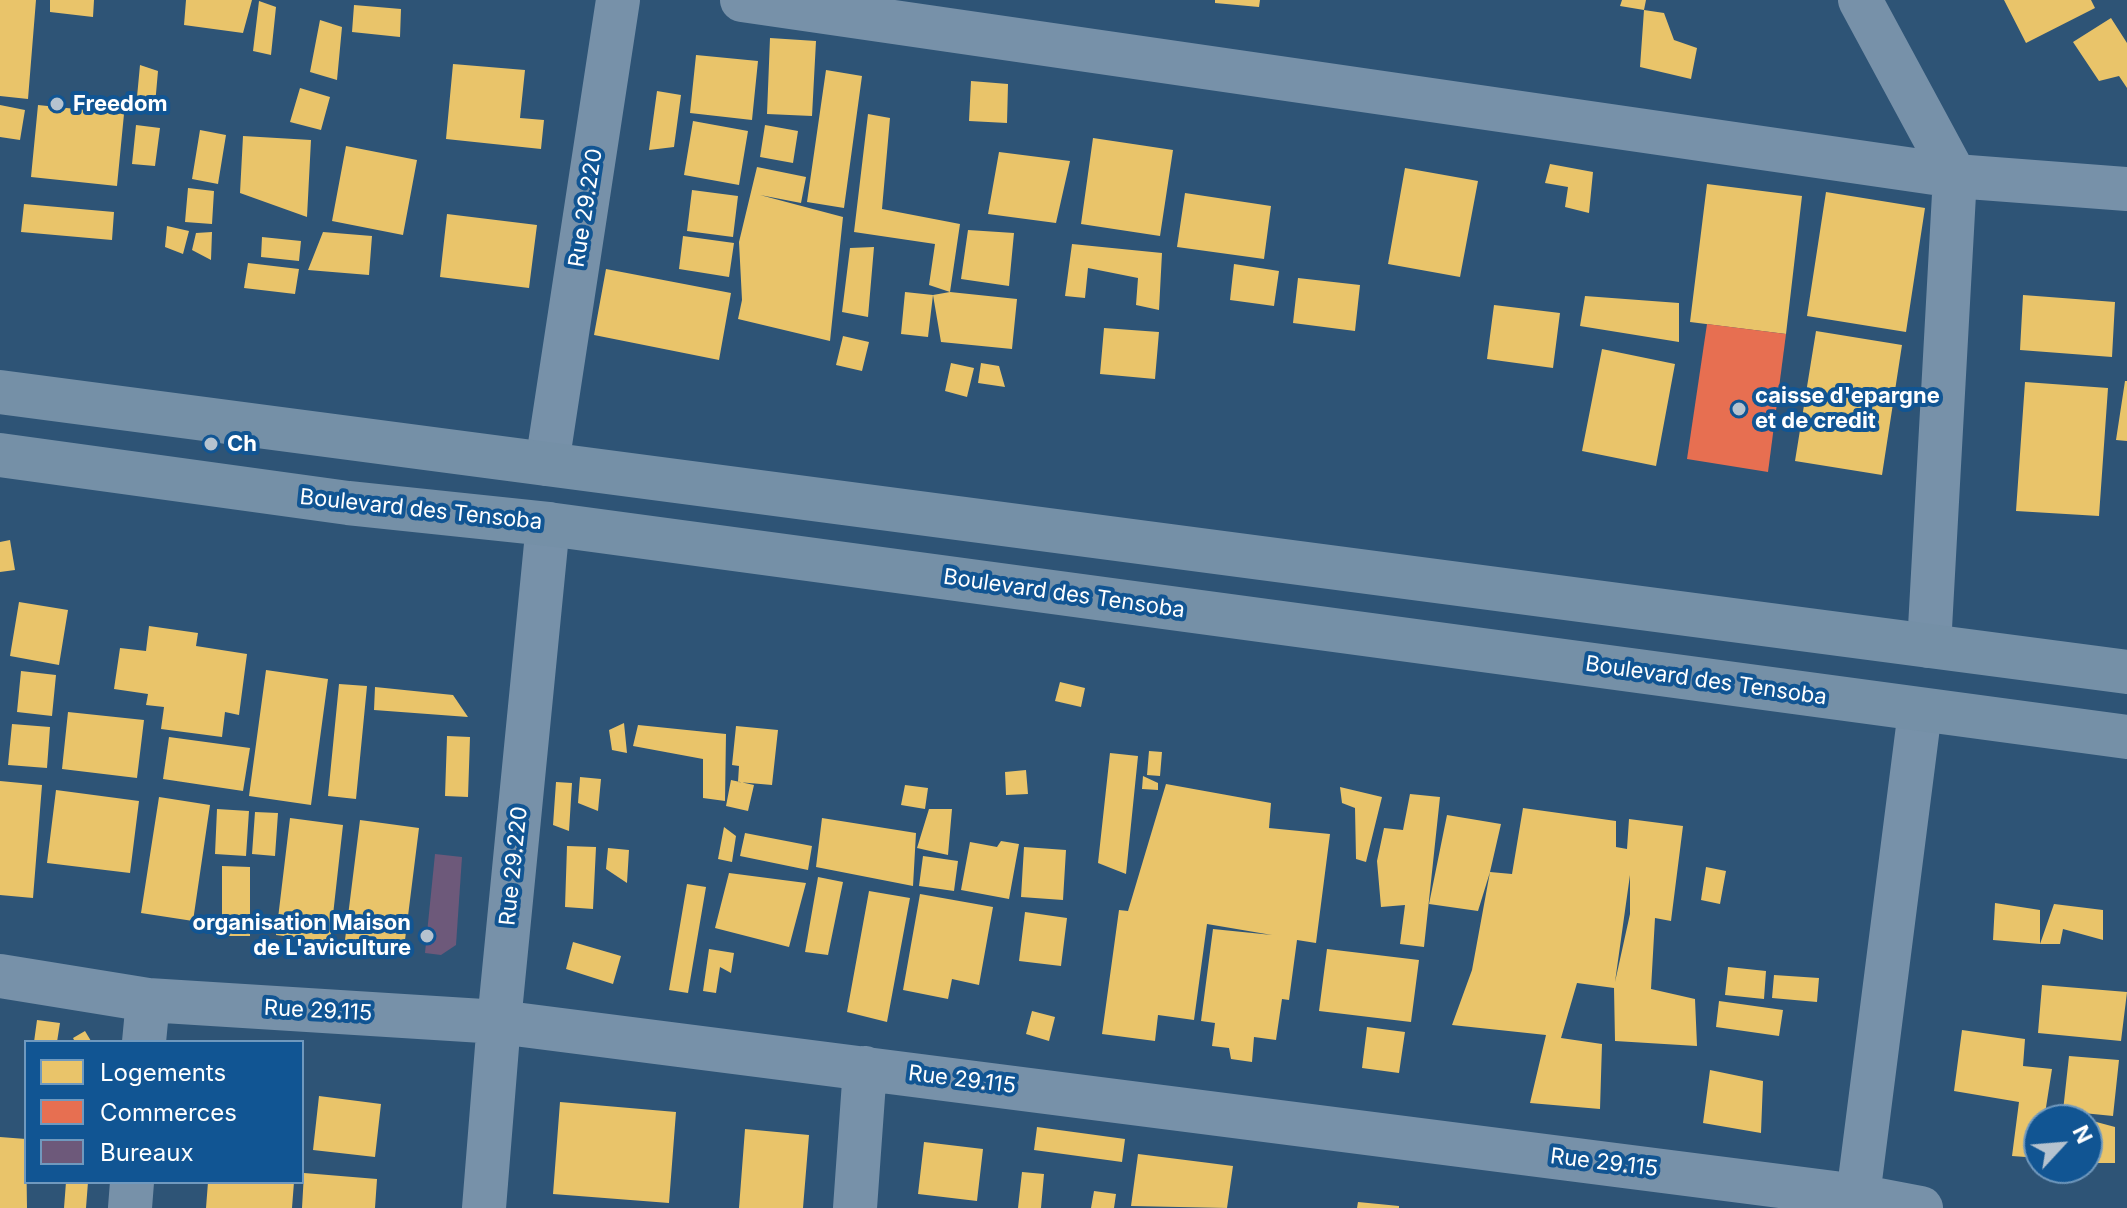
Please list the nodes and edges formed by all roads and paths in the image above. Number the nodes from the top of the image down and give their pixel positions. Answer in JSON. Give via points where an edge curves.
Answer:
{"nodes":[{"id":1,"x":618,"y":0,"type":"edge"},
{"id":2,"x":742,"y":0,"type":"edge"},
{"id":3,"x":1860,"y":0,"type":"edge"},
{"id":4,"x":1955,"y":176,"type":"junction"},
{"id":5,"x":2127,"y":189,"type":"edge"},
{"id":6,"x":0,"y":392,"type":"edge"},
{"id":7,"x":0,"y":455,"type":"edge"},
{"id":8,"x":547,"y":464,"type":"junction"},
{"id":9,"x":548,"y":524,"type":"junction"},
{"id":10,"x":1929,"y":646,"type":"junction"},
{"id":11,"x":2127,"y":672,"type":"edge"},
{"id":12,"x":1920,"y":711,"type":"junction"},
{"id":13,"x":2127,"y":737,"type":"edge"},
{"id":14,"x":0,"y":976,"type":"edge"},
{"id":15,"x":146,"y":1021,"type":"edge"},
{"id":16,"x":499,"y":1022,"type":"junction"},
{"id":17,"x":865,"y":1068,"type":"junction"},
{"id":18,"x":132,"y":1184,"type":"edge"},
{"id":19,"x":1854,"y":1202,"type":"edge"},
{"id":20,"x":130,"y":1208,"type":"edge"},
{"id":21,"x":484,"y":1208,"type":"edge"},
{"id":22,"x":855,"y":1208,"type":"edge"},
{"id":23,"x":1921,"y":1208,"type":"edge"}],
"edges":[{"from":1,"to":8,"type":"street","name":"Rue 29.220"},
{"from":2,"to":4,"type":"street"},
{"from":3,"to":4,"type":"street"},
{"from":4,"to":5,"type":"street"},
{"from":4,"to":10,"type":"street"},
{"from":6,"to":8,"type":"main road"},
{"from":7,"to":9,"type":"main road","name":"Boulevard des Tensoba","via":[[348,503]]},
{"from":8,"to":10,"type":"main road"},
{"from":9,"to":12,"type":"main road","name":"Boulevard des Tensoba"},
{"from":9,"to":16,"type":"street","name":"Rue 29.220"},
{"from":10,"to":11,"type":"main road"},
{"from":12,"to":13,"type":"main road","name":"Boulevard des Tensoba"},
{"from":12,"to":19,"type":"street"},
{"from":14,"to":15,"type":"street","name":"Rue 29.115"},
{"from":15,"to":16,"type":"street","name":"Rue 29.115"},
{"from":16,"to":17,"type":"street","name":"Rue 29.115"},
{"from":16,"to":21,"type":"street","name":"Rue 29.220"},
{"from":17,"to":19,"type":"street","name":"Rue 29.115"},
{"from":17,"to":22,"type":"street"},
{"from":18,"to":20,"type":"street"},
{"from":19,"to":23,"type":"street","name":"Rue 29.115"}]}
